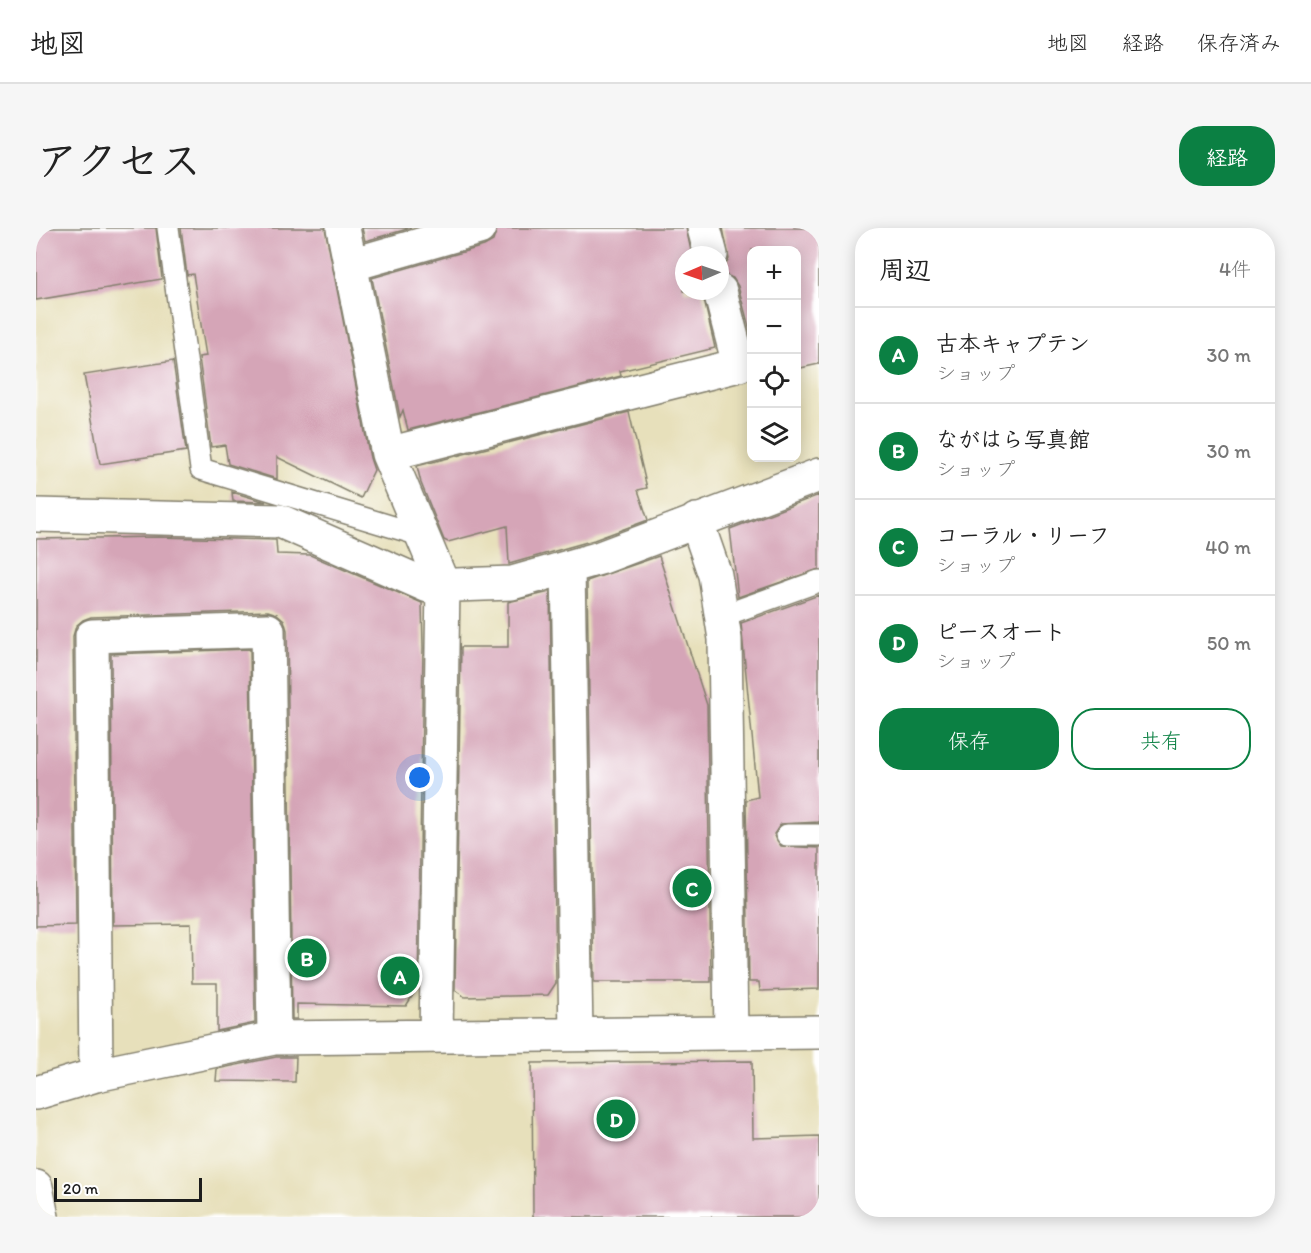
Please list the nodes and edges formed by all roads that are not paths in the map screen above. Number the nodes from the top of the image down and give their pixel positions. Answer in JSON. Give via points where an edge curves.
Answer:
{"nodes":[{"id":1,"x":168,"y":228,"type":"edge"},
{"id":2,"x":343,"y":228,"type":"edge"},
{"id":3,"x":479,"y":228,"type":"edge"},
{"id":4,"x":704,"y":228,"type":"edge"},
{"id":5,"x":709,"y":246,"type":"edge"},
{"id":6,"x":350,"y":265,"type":"junction"},
{"id":7,"x":722,"y":300,"type":"edge"},
{"id":8,"x":388,"y":454,"type":"junction"},
{"id":9,"x":819,"y":475,"type":"edge"},
{"id":10,"x":36,"y":515,"type":"edge"},
{"id":11,"x":696,"y":520,"type":"junction"},
{"id":12,"x":423,"y":536,"type":"junction"},
{"id":13,"x":568,"y":568,"type":"junction"},
{"id":14,"x":819,"y":580,"type":"edge"},
{"id":15,"x":444,"y":585,"type":"junction"},
{"id":16,"x":722,"y":616,"type":"junction"},
{"id":17,"x":787,"y":835,"type":"dead end"},
{"id":18,"x":819,"y":835,"type":"edge"},
{"id":19,"x":819,"y":1032,"type":"edge"},
{"id":20,"x":731,"y":1033,"type":"junction"},
{"id":21,"x":576,"y":1034,"type":"junction"},
{"id":22,"x":436,"y":1036,"type":"junction"},
{"id":23,"x":274,"y":1038,"type":"junction"},
{"id":24,"x":96,"y":1075,"type":"junction"},
{"id":25,"x":36,"y":1093,"type":"edge"},
{"id":26,"x":36,"y":1187,"type":"edge"},
{"id":27,"x":42,"y":1217,"type":"edge"}],
"edges":[{"from":1,"to":12,"type":"lane","via":[[201,469]]},
{"from":2,"to":6,"type":"street"},
{"from":3,"to":6,"type":"street"},
{"from":4,"to":5,"type":"street"},
{"from":6,"to":8,"type":"street"},
{"from":7,"to":8,"type":"street","via":[[739,365]]},
{"from":8,"to":12,"type":"street"},
{"from":9,"to":11,"type":"street"},
{"from":10,"to":15,"type":"street","via":[[280,521],[428,586]]},
{"from":11,"to":13,"type":"street"},
{"from":11,"to":16,"type":"street","via":[[715,575]]},
{"from":12,"to":15,"type":"street"},
{"from":13,"to":15,"type":"street","via":[[512,583]]},
{"from":13,"to":21,"type":"street"},
{"from":14,"to":16,"type":"lane"},
{"from":15,"to":22,"type":"street"},
{"from":16,"to":20,"type":"street"},
{"from":17,"to":18,"type":"lane"},
{"from":19,"to":20,"type":"street"},
{"from":20,"to":21,"type":"street"},
{"from":21,"to":22,"type":"street"},
{"from":22,"to":23,"type":"street"},
{"from":23,"to":24,"type":"street"},
{"from":23,"to":24,"type":"street","via":[[268,630],[92,636]]},
{"from":24,"to":25,"type":"street"},
{"from":26,"to":27,"type":"street"}]}
